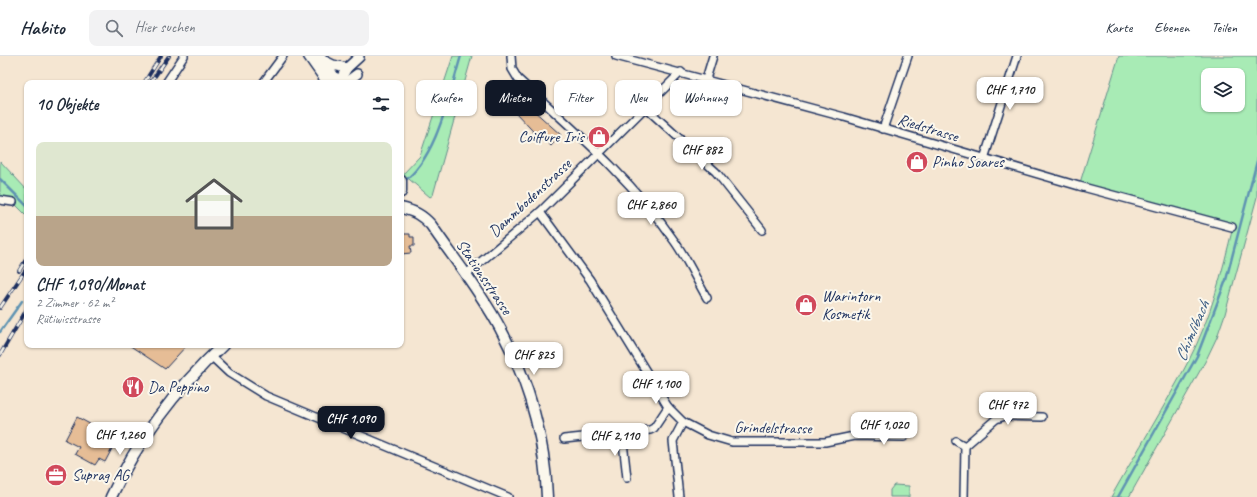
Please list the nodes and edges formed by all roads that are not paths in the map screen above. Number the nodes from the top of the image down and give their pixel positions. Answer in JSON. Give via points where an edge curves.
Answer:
{"nodes":[{"id":1,"x":184,"y":56,"type":"edge"},
{"id":2,"x":283,"y":56,"type":"edge"},
{"id":3,"x":309,"y":56,"type":"edge"},
{"id":4,"x":359,"y":56,"type":"edge"},
{"id":5,"x":511,"y":56,"type":"edge"},
{"id":6,"x":616,"y":56,"type":"edge"},
{"id":7,"x":713,"y":56,"type":"edge"},
{"id":8,"x":908,"y":56,"type":"edge"},
{"id":9,"x":1017,"y":56,"type":"edge"},
{"id":10,"x":322,"y":58,"type":"edge"},
{"id":11,"x":347,"y":68,"type":"junction"},
{"id":12,"x":681,"y":72,"type":"junction"},
{"id":13,"x":356,"y":78,"type":"edge"},
{"id":14,"x":706,"y":79,"type":"junction"},
{"id":15,"x":168,"y":80,"type":"edge"},
{"id":16,"x":265,"y":80,"type":"edge"},
{"id":17,"x":326,"y":80,"type":"edge"},
{"id":18,"x":336,"y":80,"type":"edge"},
{"id":19,"x":340,"y":80,"type":"edge"},
{"id":20,"x":662,"y":92,"type":"edge"},
{"id":21,"x":637,"y":116,"type":"edge"},
{"id":22,"x":655,"y":116,"type":"edge"},
{"id":23,"x":883,"y":129,"type":"junction"},
{"id":24,"x":599,"y":152,"type":"junction"},
{"id":25,"x":984,"y":159,"type":"junction"},
{"id":26,"x":0,"y":200,"type":"edge"},
{"id":27,"x":13,"y":202,"type":"dead end"},
{"id":28,"x":404,"y":209,"type":"edge"},
{"id":29,"x":540,"y":212,"type":"junction"},
{"id":30,"x":1232,"y":226,"type":"dead end"},
{"id":31,"x":762,"y":230,"type":"dead end"},
{"id":32,"x":465,"y":275,"type":"junction"},
{"id":33,"x":707,"y":298,"type":"dead end"},
{"id":34,"x":220,"y":348,"type":"edge"},
{"id":35,"x":211,"y":356,"type":"junction"},
{"id":36,"x":668,"y":407,"type":"junction"},
{"id":37,"x":1042,"y":417,"type":"dead end"},
{"id":38,"x":683,"y":422,"type":"junction"},
{"id":39,"x":622,"y":433,"type":"junction"},
{"id":40,"x":904,"y":437,"type":"dead end"},
{"id":41,"x":564,"y":439,"type":"dead end"},
{"id":42,"x":956,"y":441,"type":"dead end"},
{"id":43,"x":965,"y":446,"type":"junction"},
{"id":44,"x":627,"y":478,"type":"dead end"},
{"id":45,"x":111,"y":497,"type":"edge"},
{"id":46,"x":508,"y":497,"type":"edge"},
{"id":47,"x":547,"y":497,"type":"edge"},
{"id":48,"x":679,"y":497,"type":"edge"},
{"id":49,"x":964,"y":497,"type":"edge"}],
"edges":[{"from":1,"to":15,"type":"street"},
{"from":2,"to":16,"type":"street"},
{"from":3,"to":17,"type":"main road"},
{"from":4,"to":11,"type":"street"},
{"from":4,"to":13,"type":"street"},
{"from":5,"to":24,"type":"street","via":[[512,69],[518,79]]},
{"from":6,"to":12,"type":"street","name":"Riedstrasse"},
{"from":7,"to":14,"type":"street"},
{"from":8,"to":23,"type":"street"},
{"from":9,"to":25,"type":"street"},
{"from":10,"to":11,"type":"street","via":[[333,65]]},
{"from":10,"to":18,"type":"main road"},
{"from":11,"to":19,"type":"street"},
{"from":12,"to":14,"type":"street","name":"Riedstrasse"},
{"from":12,"to":20,"type":"street","name":"Dammbodenstrasse"},
{"from":14,"to":23,"type":"street","name":"Riedstrasse"},
{"from":21,"to":24,"type":"street","name":"Dammbodenstrasse"},
{"from":22,"to":31,"type":"street","via":[[716,172]]},
{"from":23,"to":25,"type":"street","name":"Riedstrasse"},
{"from":24,"to":29,"type":"street","name":"Dammbodenstrasse"},
{"from":24,"to":33,"type":"street","via":[[637,192],[676,243]]},
{"from":25,"to":30,"type":"street","name":"Riedstrasse"},
{"from":26,"to":27,"type":"street"},
{"from":28,"to":32,"type":"main road","name":"Stationsstrasse","via":[[422,216],[431,225]]},
{"from":29,"to":32,"type":"street","name":"Dammbodenstrasse"},
{"from":29,"to":36,"type":"street","name":"Grindelstrasse","via":[[590,280]]},
{"from":32,"to":47,"type":"main road","name":"Stationsstrasse","via":[[500,327],[518,365],[540,435]]},
{"from":34,"to":35,"type":"main road"},
{"from":35,"to":45,"type":"main road","via":[[157,418],[131,458]]},
{"from":35,"to":46,"type":"street","via":[[229,373],[266,396]]},
{"from":36,"to":38,"type":"street","name":"Grindelstrasse"},
{"from":36,"to":39,"type":"street","via":[[654,428]]},
{"from":37,"to":43,"type":"street","via":[[1005,416],[996,419]]},
{"from":38,"to":40,"type":"street","name":"Grindelstrasse","via":[[708,435],[732,442],[826,442],[854,436]]},
{"from":38,"to":48,"type":"street","via":[[673,441]]},
{"from":39,"to":41,"type":"street"},
{"from":39,"to":44,"type":"street"},
{"from":42,"to":43,"type":"street"},
{"from":43,"to":49,"type":"street"}]}
